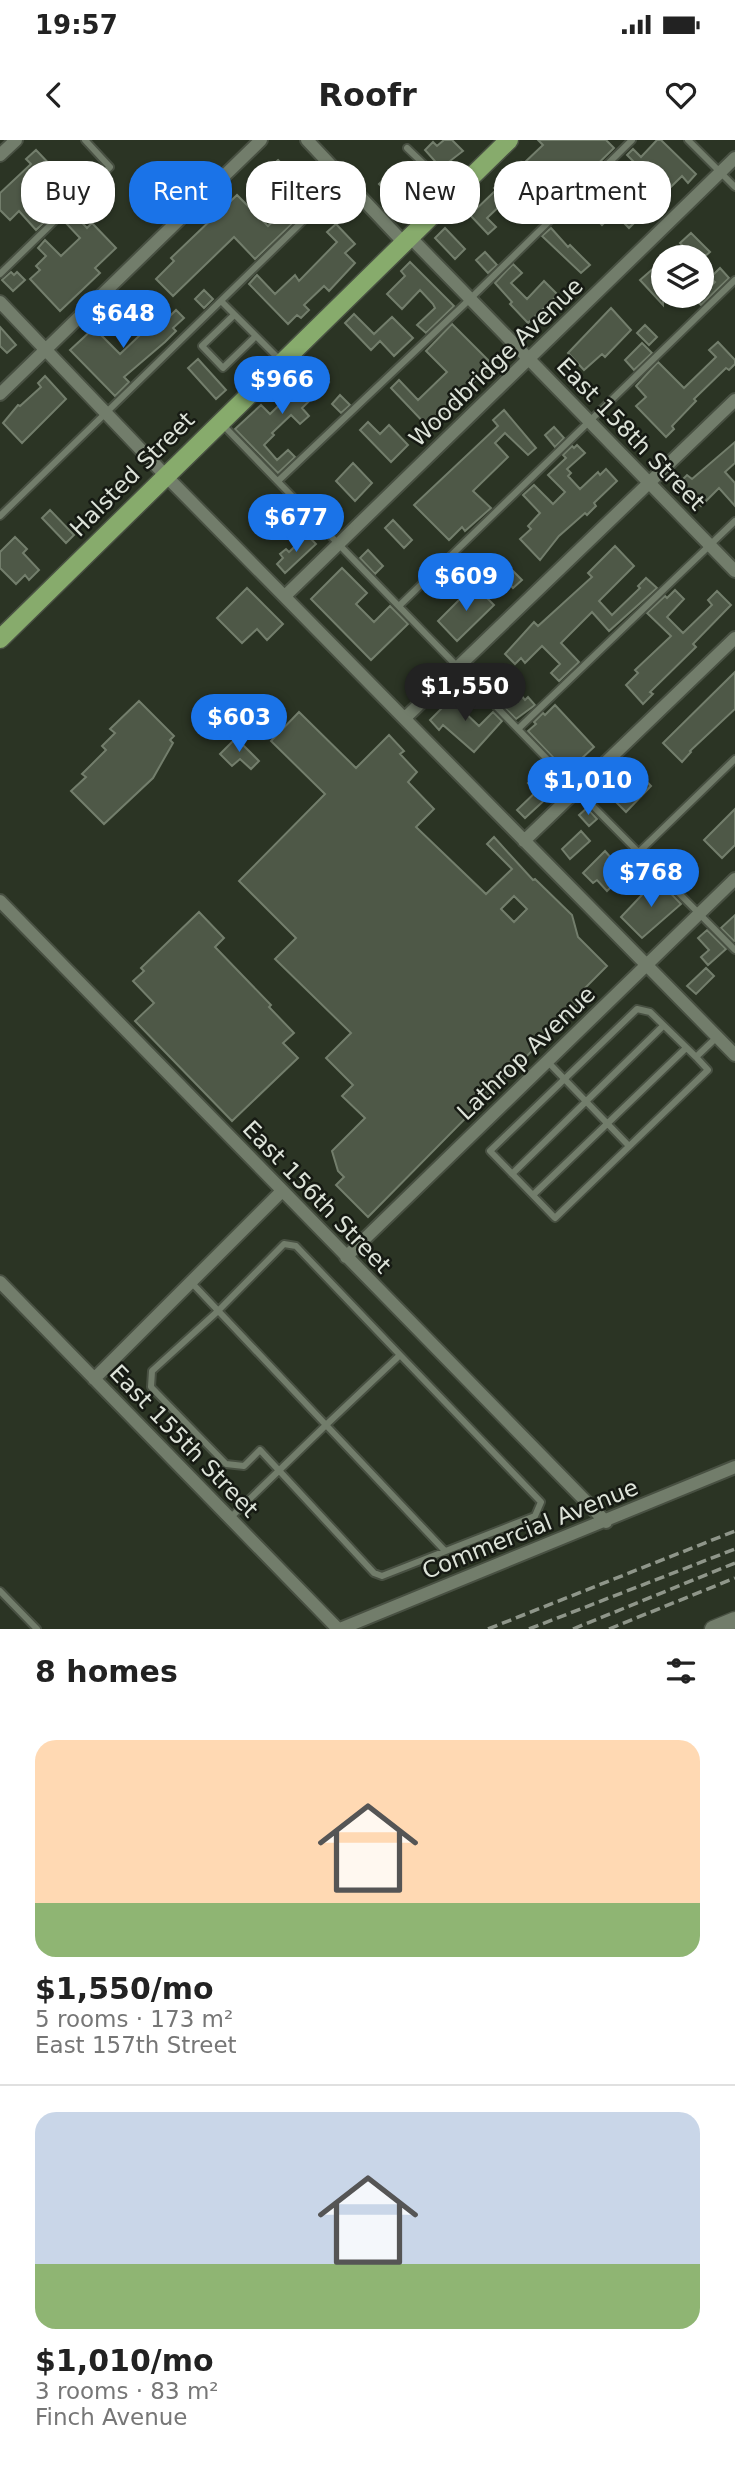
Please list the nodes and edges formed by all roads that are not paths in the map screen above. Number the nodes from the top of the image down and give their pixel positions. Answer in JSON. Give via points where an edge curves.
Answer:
{"nodes":[{"id":1,"x":16,"y":140,"type":"edge"},
{"id":2,"x":85,"y":140,"type":"edge"},
{"id":3,"x":261,"y":140,"type":"edge"},
{"id":4,"x":307,"y":140,"type":"edge"},
{"id":5,"x":509,"y":140,"type":"edge"},
{"id":6,"x":632,"y":140,"type":"edge"},
{"id":7,"x":688,"y":140,"type":"edge"},
{"id":8,"x":407,"y":148,"type":"dead end"},
{"id":9,"x":0,"y":155,"type":"edge"},
{"id":10,"x":735,"y":158,"type":"edge"},
{"id":11,"x":327,"y":161,"type":"edge"},
{"id":12,"x":421,"y":161,"type":"edge"},
{"id":13,"x":480,"y":168,"type":"edge"},
{"id":14,"x":720,"y":172,"type":"junction"},
{"id":15,"x":735,"y":187,"type":"edge"},
{"id":16,"x":366,"y":200,"type":"edge"},
{"id":17,"x":300,"y":224,"type":"edge"},
{"id":18,"x":423,"y":224,"type":"edge"},
{"id":19,"x":407,"y":240,"type":"junction"},
{"id":20,"x":0,"y":274,"type":"edge"},
{"id":21,"x":735,"y":280,"type":"edge"},
{"id":22,"x":470,"y":299,"type":"junction"},
{"id":23,"x":220,"y":301,"type":"junction"},
{"id":24,"x":0,"y":303,"type":"edge"},
{"id":25,"x":234,"y":315,"type":"junction"},
{"id":26,"x":256,"y":336,"type":"junction"},
{"id":27,"x":45,"y":350,"type":"junction"},
{"id":28,"x":528,"y":360,"type":"junction"},
{"id":29,"x":282,"y":361,"type":"junction"},
{"id":30,"x":0,"y":394,"type":"edge"},
{"id":31,"x":735,"y":400,"type":"edge"},
{"id":32,"x":106,"y":413,"type":"junction"},
{"id":33,"x":220,"y":421,"type":"junction"},
{"id":34,"x":589,"y":422,"type":"junction"},
{"id":35,"x":165,"y":475,"type":"junction"},
{"id":36,"x":278,"y":481,"type":"junction"},
{"id":37,"x":649,"y":483,"type":"junction"},
{"id":38,"x":0,"y":516,"type":"edge"},
{"id":39,"x":735,"y":521,"type":"edge"},
{"id":40,"x":339,"y":544,"type":"junction"},
{"id":41,"x":710,"y":545,"type":"junction"},
{"id":42,"x":735,"y":571,"type":"edge"},
{"id":43,"x":285,"y":596,"type":"junction"},
{"id":44,"x":399,"y":606,"type":"junction"},
{"id":45,"x":735,"y":638,"type":"edge"},
{"id":46,"x":0,"y":639,"type":"edge"},
{"id":47,"x":457,"y":666,"type":"junction"},
{"id":48,"x":405,"y":718,"type":"junction"},
{"id":49,"x":518,"y":729,"type":"junction"},
{"id":50,"x":735,"y":759,"type":"edge"},
{"id":51,"x":577,"y":790,"type":"junction"},
{"id":52,"x":524,"y":841,"type":"junction"},
{"id":53,"x":639,"y":852,"type":"junction"},
{"id":54,"x":735,"y":879,"type":"edge"},
{"id":55,"x":0,"y":901,"type":"edge"},
{"id":56,"x":700,"y":913,"type":"junction"},
{"id":57,"x":735,"y":950,"type":"edge"},
{"id":58,"x":646,"y":966,"type":"junction"},
{"id":59,"x":663,"y":1026,"type":"junction"},
{"id":60,"x":717,"y":1037,"type":"junction"},
{"id":61,"x":686,"y":1048,"type":"junction"},
{"id":62,"x":735,"y":1055,"type":"edge"},
{"id":63,"x":696,"y":1057,"type":"junction"},
{"id":64,"x":547,"y":1061,"type":"junction"},
{"id":65,"x":564,"y":1079,"type":"junction"},
{"id":66,"x":587,"y":1101,"type":"junction"},
{"id":67,"x":607,"y":1124,"type":"junction"},
{"id":68,"x":629,"y":1146,"type":"junction"},
{"id":69,"x":512,"y":1174,"type":"junction"},
{"id":70,"x":282,"y":1191,"type":"junction"},
{"id":71,"x":533,"y":1195,"type":"junction"},
{"id":72,"x":346,"y":1256,"type":"junction"},
{"id":73,"x":0,"y":1282,"type":"edge"},
{"id":74,"x":191,"y":1282,"type":"junction"},
{"id":75,"x":218,"y":1311,"type":"junction"},
{"id":76,"x":400,"y":1354,"type":"junction"},
{"id":77,"x":94,"y":1379,"type":"junction"},
{"id":78,"x":326,"y":1425,"type":"junction"},
{"id":79,"x":735,"y":1467,"type":"edge"},
{"id":80,"x":280,"y":1470,"type":"junction"},
{"id":81,"x":229,"y":1519,"type":"junction"},
{"id":82,"x":606,"y":1522,"type":"junction"},
{"id":83,"x":445,"y":1551,"type":"junction"},
{"id":84,"x":0,"y":1591,"type":"edge"},
{"id":85,"x":735,"y":1620,"type":"edge"},
{"id":86,"x":37,"y":1629,"type":"edge"},
{"id":87,"x":339,"y":1629,"type":"edge"},
{"id":88,"x":713,"y":1629,"type":"edge"}],
"edges":[{"from":1,"to":9,"type":"street"},
{"from":2,"to":20,"type":"lane","via":[[110,167]]},
{"from":3,"to":27,"type":"street"},
{"from":4,"to":11,"type":"street","name":"East 158th Street"},
{"from":5,"to":13,"type":"main road","name":"Halsted Street"},
{"from":6,"to":22,"type":"lane"},
{"from":7,"to":14,"type":"lane"},
{"from":8,"to":12,"type":"lane"},
{"from":10,"to":14,"type":"street","name":"Woodbridge Avenue"},
{"from":14,"to":15,"type":"lane"},
{"from":14,"to":28,"type":"street","name":"Woodbridge Avenue"},
{"from":16,"to":19,"type":"street","name":"East 158th Street"},
{"from":17,"to":23,"type":"lane"},
{"from":18,"to":19,"type":"main road","name":"Halsted Street"},
{"from":19,"to":22,"type":"street","name":"East 158th Street"},
{"from":19,"to":29,"type":"main road","name":"Halsted Street"},
{"from":21,"to":34,"type":"lane"},
{"from":22,"to":28,"type":"street","name":"East 158th Street"},
{"from":22,"to":36,"type":"lane"},
{"from":23,"to":25,"type":"lane"},
{"from":23,"to":32,"type":"lane"},
{"from":24,"to":27,"type":"street"},
{"from":25,"to":26,"type":"lane"},
{"from":25,"to":26,"type":"lane","via":[[202,346],[223,368]]},
{"from":26,"to":29,"type":"lane"},
{"from":27,"to":30,"type":"street"},
{"from":27,"to":32,"type":"street"},
{"from":28,"to":34,"type":"street","name":"East 158th Street"},
{"from":28,"to":40,"type":"street","name":"Woodbridge Avenue"},
{"from":29,"to":33,"type":"main road","name":"Halsted Street"},
{"from":31,"to":37,"type":"street"},
{"from":32,"to":35,"type":"street"},
{"from":32,"to":38,"type":"lane"},
{"from":33,"to":35,"type":"main road","name":"Halsted Street"},
{"from":33,"to":36,"type":"lane"},
{"from":34,"to":37,"type":"street","name":"East 158th Street"},
{"from":34,"to":44,"type":"lane"},
{"from":35,"to":43,"type":"street"},
{"from":35,"to":46,"type":"main road","name":"Halsted Street"},
{"from":36,"to":40,"type":"lane"},
{"from":37,"to":41,"type":"street","name":"East 158th Street"},
{"from":37,"to":47,"type":"street"},
{"from":39,"to":41,"type":"lane"},
{"from":40,"to":43,"type":"street","name":"Woodbridge Avenue"},
{"from":40,"to":44,"type":"lane"},
{"from":41,"to":42,"type":"street","name":"East 158th Street"},
{"from":41,"to":49,"type":"lane"},
{"from":43,"to":48,"type":"street"},
{"from":44,"to":47,"type":"lane"},
{"from":45,"to":51,"type":"street"},
{"from":47,"to":48,"type":"street"},
{"from":47,"to":49,"type":"lane"},
{"from":48,"to":52,"type":"street"},
{"from":49,"to":51,"type":"lane"},
{"from":50,"to":53,"type":"lane"},
{"from":51,"to":52,"type":"street"},
{"from":51,"to":53,"type":"lane"},
{"from":52,"to":58,"type":"street"},
{"from":53,"to":56,"type":"lane"},
{"from":54,"to":56,"type":"street","name":"Lathrop Avenue"},
{"from":55,"to":70,"type":"street","name":"East 156th Street"},
{"from":56,"to":57,"type":"lane"},
{"from":56,"to":58,"type":"street","name":"Lathrop Avenue"},
{"from":58,"to":60,"type":"street"},
{"from":58,"to":64,"type":"street","name":"Lathrop Avenue"},
{"from":59,"to":61,"type":"lane"},
{"from":59,"to":65,"type":"lane","via":[[650,1012],[637,1009]]},
{"from":59,"to":66,"type":"lane"},
{"from":60,"to":62,"type":"street"},
{"from":60,"to":63,"type":"lane"},
{"from":61,"to":63,"type":"lane"},
{"from":61,"to":67,"type":"lane"},
{"from":63,"to":68,"type":"lane","via":[[708,1070]]},
{"from":64,"to":65,"type":"lane"},
{"from":64,"to":72,"type":"street","name":"Lathrop Avenue"},
{"from":65,"to":66,"type":"lane"},
{"from":65,"to":69,"type":"lane","via":[[490,1151]]},
{"from":66,"to":67,"type":"lane"},
{"from":66,"to":69,"type":"lane"},
{"from":67,"to":68,"type":"lane"},
{"from":67,"to":71,"type":"lane"},
{"from":68,"to":71,"type":"lane","via":[[555,1218]]},
{"from":69,"to":71,"type":"lane"},
{"from":70,"to":72,"type":"street","name":"East 156th Street"},
{"from":70,"to":74,"type":"street"},
{"from":72,"to":82,"type":"street","name":"East 156th Street"},
{"from":73,"to":77,"type":"street","name":"East 155th Street"},
{"from":74,"to":75,"type":"lane"},
{"from":74,"to":77,"type":"street"},
{"from":75,"to":76,"type":"lane","via":[[284,1244],[296,1246]]},
{"from":75,"to":78,"type":"lane"},
{"from":75,"to":80,"type":"lane","via":[[152,1371],[151,1387],[226,1464],[244,1466],[260,1450]]},
{"from":76,"to":78,"type":"lane"},
{"from":76,"to":83,"type":"lane","via":[[541,1502],[535,1516]]},
{"from":77,"to":81,"type":"street","name":"East 155th Street"},
{"from":78,"to":80,"type":"lane"},
{"from":78,"to":83,"type":"lane"},
{"from":79,"to":82,"type":"street","name":"Commercial Avenue"},
{"from":80,"to":81,"type":"lane"},
{"from":80,"to":83,"type":"lane","via":[[374,1573],[382,1576]]},
{"from":81,"to":87,"type":"street","name":"East 155th Street"},
{"from":82,"to":87,"type":"street","name":"Commercial Avenue"},
{"from":84,"to":86,"type":"lane"},
{"from":85,"to":88,"type":"street"}]}
